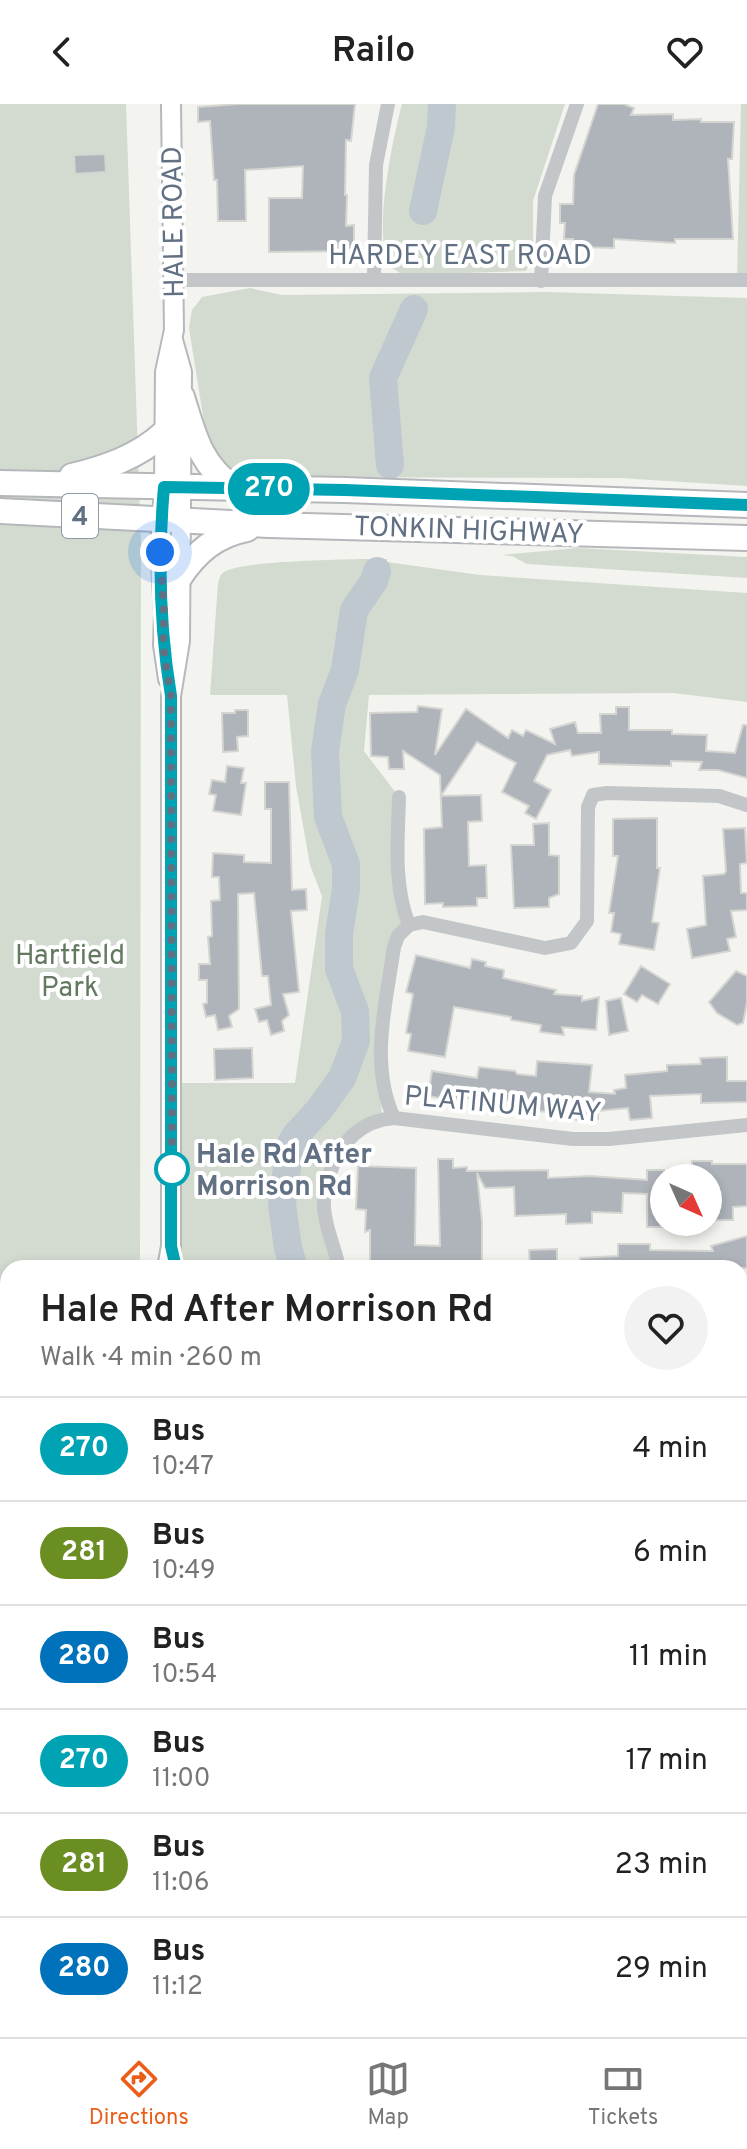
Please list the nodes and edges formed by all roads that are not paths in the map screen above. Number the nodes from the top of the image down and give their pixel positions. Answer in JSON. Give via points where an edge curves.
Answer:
{"nodes":[{"id":1,"x":171,"y":104,"type":"edge"},
{"id":2,"x":388,"y":104,"type":"edge"},
{"id":3,"x":577,"y":104,"type":"edge"},
{"id":4,"x":374,"y":278,"type":"junction"},
{"id":5,"x":172,"y":280,"type":"junction"},
{"id":6,"x":747,"y":280,"type":"edge"},
{"id":7,"x":541,"y":281,"type":"junction"},
{"id":8,"x":173,"y":340,"type":"junction"},
{"id":9,"x":182,"y":397,"type":"junction"},
{"id":10,"x":164,"y":433,"type":"junction"},
{"id":11,"x":0,"y":483,"type":"edge"},
{"id":12,"x":39,"y":485,"type":"junction"},
{"id":13,"x":172,"y":487,"type":"junction"},
{"id":14,"x":234,"y":488,"type":"junction"},
{"id":15,"x":747,"y":505,"type":"edge"},
{"id":16,"x":0,"y":511,"type":"edge"},
{"id":17,"x":171,"y":520,"type":"junction"},
{"id":18,"x":269,"y":525,"type":"junction"},
{"id":19,"x":747,"y":538,"type":"edge"},
{"id":20,"x":179,"y":578,"type":"junction"},
{"id":21,"x":171,"y":696,"type":"junction"},
{"id":22,"x":399,"y":797,"type":"dead end"},
{"id":23,"x":747,"y":805,"type":"edge"},
{"id":24,"x":409,"y":925,"type":"junction"},
{"id":25,"x":394,"y":1118,"type":"junction"},
{"id":26,"x":747,"y":1125,"type":"edge"},
{"id":27,"x":171,"y":1246,"type":"junction"},
{"id":28,"x":168,"y":1260,"type":"edge"},
{"id":29,"x":174,"y":1260,"type":"edge"},
{"id":30,"x":337,"y":1260,"type":"edge"}],
"edges":[{"from":1,"to":5,"type":"main road","name":"HALE ROAD"},
{"from":2,"to":4,"type":"street","via":[[376,165]]},
{"from":3,"to":7,"type":"street","via":[[545,196]]},
{"from":4,"to":5,"type":"street","name":"HARDEY EAST ROAD"},
{"from":4,"to":7,"type":"street","name":"HARDEY EAST ROAD"},
{"from":5,"to":8,"type":"main road","name":"HALE ROAD"},
{"from":6,"to":7,"type":"street","name":"HARDEY EAST ROAD"},
{"from":8,"to":9,"type":"main road","name":"HALE ROAD"},
{"from":8,"to":10,"type":"main road","name":"HALE ROAD","via":[[165,372]]},
{"from":9,"to":13,"type":"main road","name":"HALE ROAD"},
{"from":9,"to":14,"type":"highway","via":[[205,459],[215,475]]},
{"from":10,"to":12,"type":"highway","via":[[126,459]]},
{"from":10,"to":13,"type":"main road","name":"HALE ROAD"},
{"from":11,"to":12,"type":"highway","name":"TONKIN HIGHWAY","number":"4"},
{"from":12,"to":13,"type":"highway","name":"TONKIN HIGHWAY","number":"4"},
{"from":13,"to":14,"type":"highway","name":"TONKIN HIGHWAY","number":"4"},
{"from":13,"to":17,"type":"main road","name":"HALE ROAD"},
{"from":14,"to":15,"type":"highway","name":"TONKIN HIGHWAY","number":"4"},
{"from":16,"to":17,"type":"highway","name":"TONKIN HIGHWAY","number":"4"},
{"from":17,"to":18,"type":"highway","name":"TONKIN HIGHWAY","number":"4"},
{"from":17,"to":20,"type":"main road","name":"HALE ROAD"},
{"from":17,"to":21,"type":"main road","name":"HALE ROAD","via":[[163,645]]},
{"from":18,"to":19,"type":"highway","name":"TONKIN HIGHWAY","number":"4"},
{"from":18,"to":20,"type":"highway","via":[[216,538]]},
{"from":20,"to":21,"type":"main road","name":"HALE ROAD","via":[[180,641]]},
{"from":21,"to":27,"type":"main road","name":"HALE ROAD"},
{"from":22,"to":24,"type":"street","via":[[401,903]]},
{"from":23,"to":24,"type":"street","via":[[719,796],[593,795],[588,807],[587,921],[571,943],[545,948],[423,922]]},
{"from":24,"to":25,"type":"street","via":[[394,947],[379,1049],[385,1098]]},
{"from":25,"to":26,"type":"street","name":"PLATINUM WAY","via":[[573,1139]]},
{"from":25,"to":30,"type":"street","name":"PLATINUM WAY","via":[[365,1126],[337,1153],[323,1203]]},
{"from":27,"to":28,"type":"main road","name":"HALE ROAD"},
{"from":27,"to":29,"type":"main road","name":"HALE ROAD"}]}
